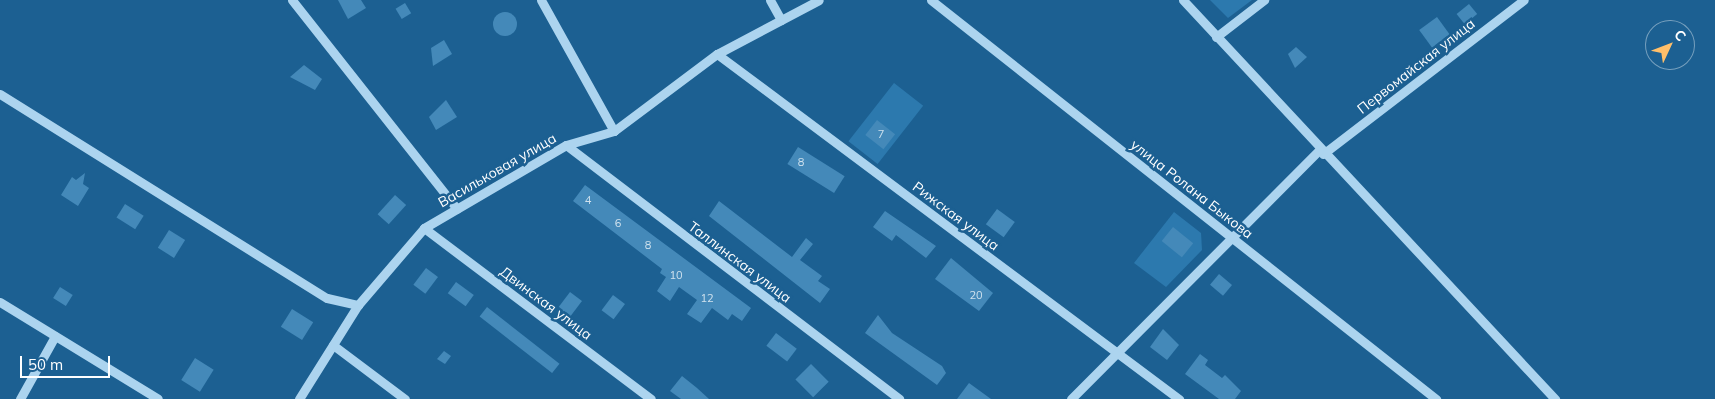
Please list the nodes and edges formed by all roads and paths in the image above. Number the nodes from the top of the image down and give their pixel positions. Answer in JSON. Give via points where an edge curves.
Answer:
{"nodes":[{"id":1,"x":292,"y":0,"type":"edge"},
{"id":2,"x":541,"y":0,"type":"edge"},
{"id":3,"x":770,"y":0,"type":"edge"},
{"id":4,"x":819,"y":0,"type":"edge"},
{"id":5,"x":931,"y":0,"type":"edge"},
{"id":6,"x":1182,"y":0,"type":"edge"},
{"id":7,"x":1264,"y":0,"type":"edge"},
{"id":8,"x":1524,"y":0,"type":"edge"},
{"id":9,"x":781,"y":20,"type":"junction"},
{"id":10,"x":1216,"y":37,"type":"junction"},
{"id":11,"x":717,"y":54,"type":"junction"},
{"id":12,"x":0,"y":94,"type":"edge"},
{"id":13,"x":614,"y":131,"type":"junction"},
{"id":14,"x":566,"y":145,"type":"junction"},
{"id":15,"x":1321,"y":152,"type":"junction"},
{"id":16,"x":457,"y":210,"type":"junction"},
{"id":17,"x":424,"y":228,"type":"junction"},
{"id":18,"x":1232,"y":238,"type":"junction"},
{"id":19,"x":0,"y":302,"type":"edge"},
{"id":20,"x":358,"y":305,"type":"junction"},
{"id":21,"x":55,"y":336,"type":"junction"},
{"id":22,"x":333,"y":345,"type":"junction"},
{"id":23,"x":1116,"y":352,"type":"junction"},
{"id":24,"x":20,"y":399,"type":"edge"},
{"id":25,"x":158,"y":399,"type":"edge"},
{"id":26,"x":299,"y":399,"type":"edge"},
{"id":27,"x":405,"y":399,"type":"edge"},
{"id":28,"x":651,"y":399,"type":"edge"},
{"id":29,"x":899,"y":399,"type":"edge"},
{"id":30,"x":1071,"y":399,"type":"edge"},
{"id":31,"x":1179,"y":399,"type":"edge"},
{"id":32,"x":1436,"y":399,"type":"edge"},
{"id":33,"x":1555,"y":399,"type":"edge"}],
"edges":[{"from":1,"to":16,"type":"street"},
{"from":2,"to":13,"type":"street"},
{"from":3,"to":9,"type":"street"},
{"from":4,"to":9,"type":"street","name":"Васильковая улица"},
{"from":5,"to":18,"type":"street","name":"улица Ролана Быкова"},
{"from":6,"to":10,"type":"street"},
{"from":7,"to":10,"type":"street"},
{"from":8,"to":15,"type":"street","name":"Первомайская улица"},
{"from":9,"to":11,"type":"street","name":"Васильковая улица"},
{"from":10,"to":15,"type":"street"},
{"from":11,"to":13,"type":"street","name":"Васильковая улица"},
{"from":11,"to":23,"type":"street","name":"Рижская улица"},
{"from":12,"to":20,"type":"street","via":[[327,298]]},
{"from":13,"to":14,"type":"street","name":"Васильковая улица"},
{"from":14,"to":16,"type":"street","name":"Васильковая улица"},
{"from":14,"to":29,"type":"street","name":"Таллинская улица"},
{"from":15,"to":18,"type":"street","name":"Первомайская улица"},
{"from":15,"to":33,"type":"street"},
{"from":16,"to":17,"type":"street","name":"Васильковая улица"},
{"from":17,"to":20,"type":"street","name":"Васильковая улица"},
{"from":17,"to":28,"type":"street","name":"Двинская улица"},
{"from":18,"to":23,"type":"street","name":"Первомайская улица"},
{"from":18,"to":32,"type":"street","name":"улица Ролана Быкова"},
{"from":19,"to":21,"type":"street"},
{"from":20,"to":22,"type":"street","name":"Васильковая улица"},
{"from":21,"to":24,"type":"street"},
{"from":21,"to":25,"type":"street"},
{"from":22,"to":26,"type":"street","name":"Васильковая улица"},
{"from":22,"to":27,"type":"street"},
{"from":23,"to":30,"type":"street","name":"Первомайская улица"},
{"from":23,"to":31,"type":"street","name":"Рижская улица"}]}
